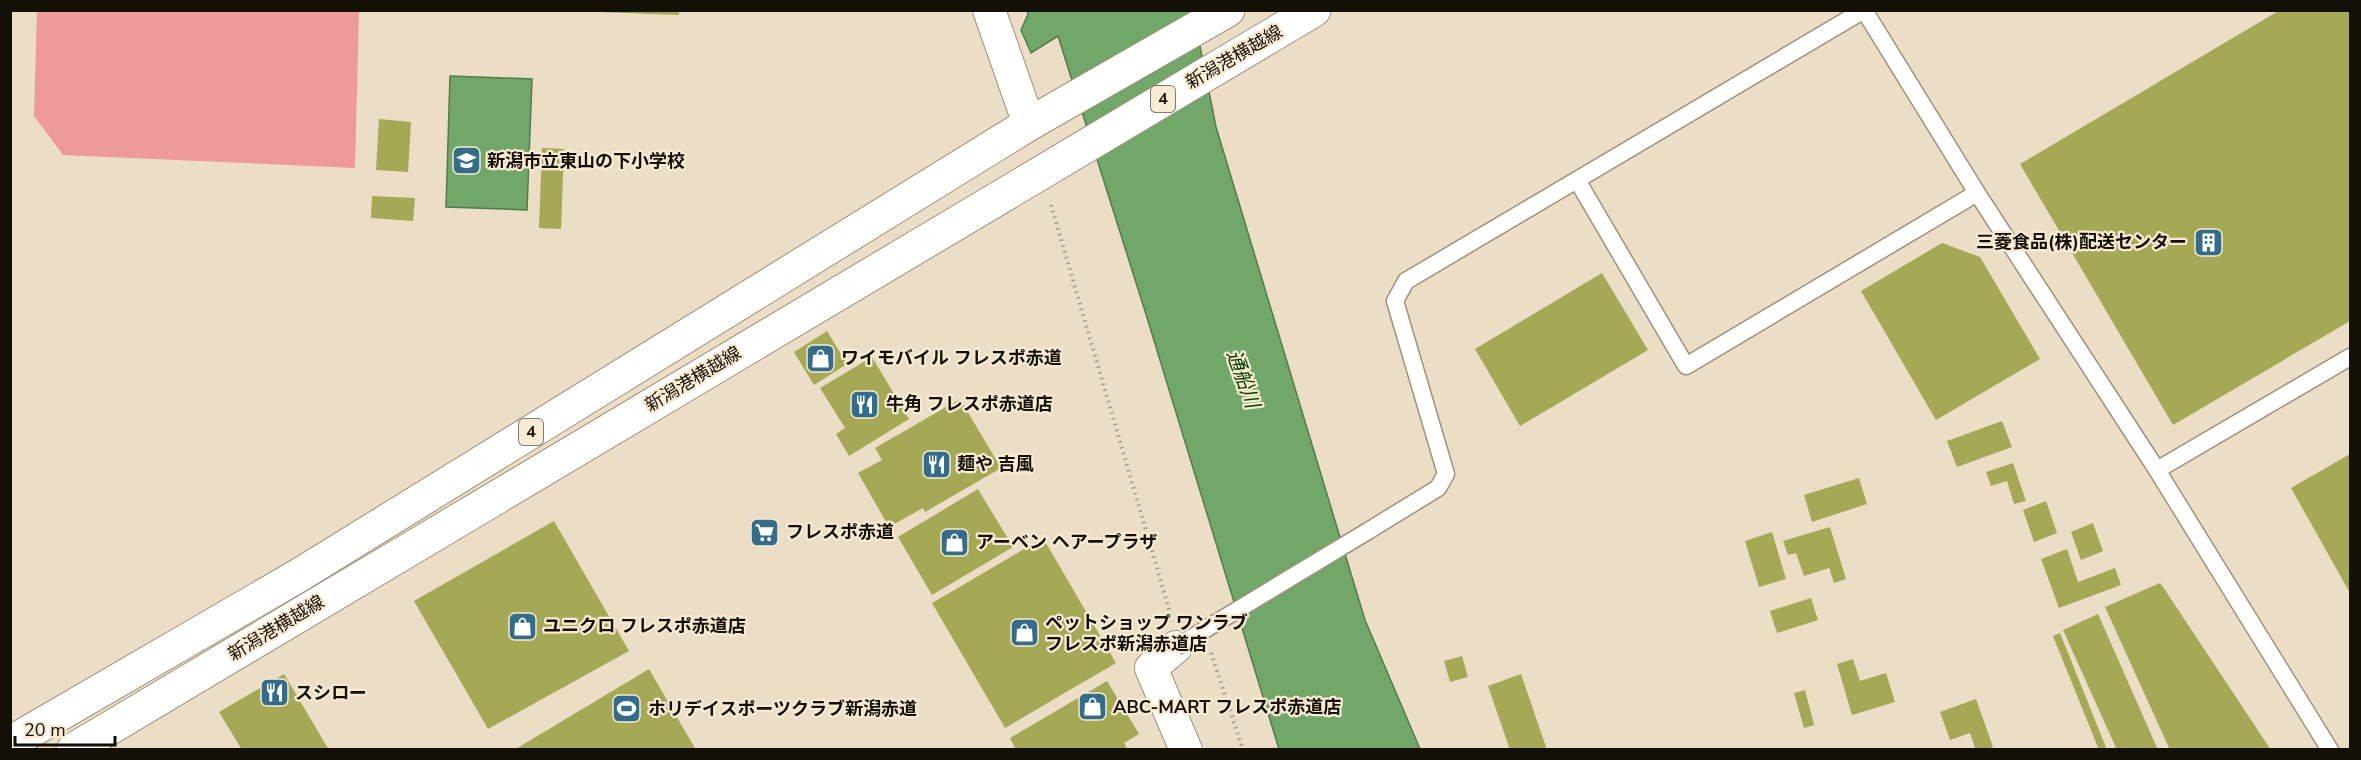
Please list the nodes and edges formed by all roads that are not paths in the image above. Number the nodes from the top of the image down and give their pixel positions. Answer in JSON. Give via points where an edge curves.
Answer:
{"nodes":[{"id":1,"x":988,"y":10,"type":"edge"},
{"id":2,"x":1228,"y":10,"type":"edge"},
{"id":3,"x":1314,"y":10,"type":"edge"},
{"id":4,"x":1864,"y":10,"type":"edge"},
{"id":5,"x":1038,"y":119,"type":"junction"},
{"id":6,"x":1577,"y":180,"type":"junction"},
{"id":7,"x":1977,"y":193,"type":"junction"},
{"id":8,"x":2350,"y":357,"type":"edge"},
{"id":9,"x":2157,"y":470,"type":"junction"},
{"id":10,"x":1177,"y":635,"type":"joint"},
{"id":11,"x":10,"y":743,"type":"edge"},
{"id":12,"x":73,"y":750,"type":"edge"},
{"id":13,"x":1186,"y":750,"type":"edge"},
{"id":14,"x":2330,"y":750,"type":"edge"}],
"edges":[{"from":1,"to":5,"type":"street"},
{"from":2,"to":5,"type":"main road","name":"新潟港横越線","number":"4"},
{"from":3,"to":12,"type":"main road","name":"新潟港横越線","number":"4"},
{"from":4,"to":6,"type":"lane"},
{"from":4,"to":7,"type":"lane"},
{"from":5,"to":11,"type":"main road","name":"新潟港横越線","number":"4","via":[[301,574]]},
{"from":6,"to":7,"type":"lane","via":[[1686,366]]},
{"from":6,"to":10,"type":"lane","bridge":true,"via":[[1406,281],[1395,301],[1441,452],[1446,474],[1438,488],[1368,531]]},
{"from":7,"to":9,"type":"lane"},
{"from":8,"to":9,"type":"lane"},
{"from":9,"to":14,"type":"lane"},
{"from":10,"to":13,"type":"street","via":[[1151,668]]}]}
